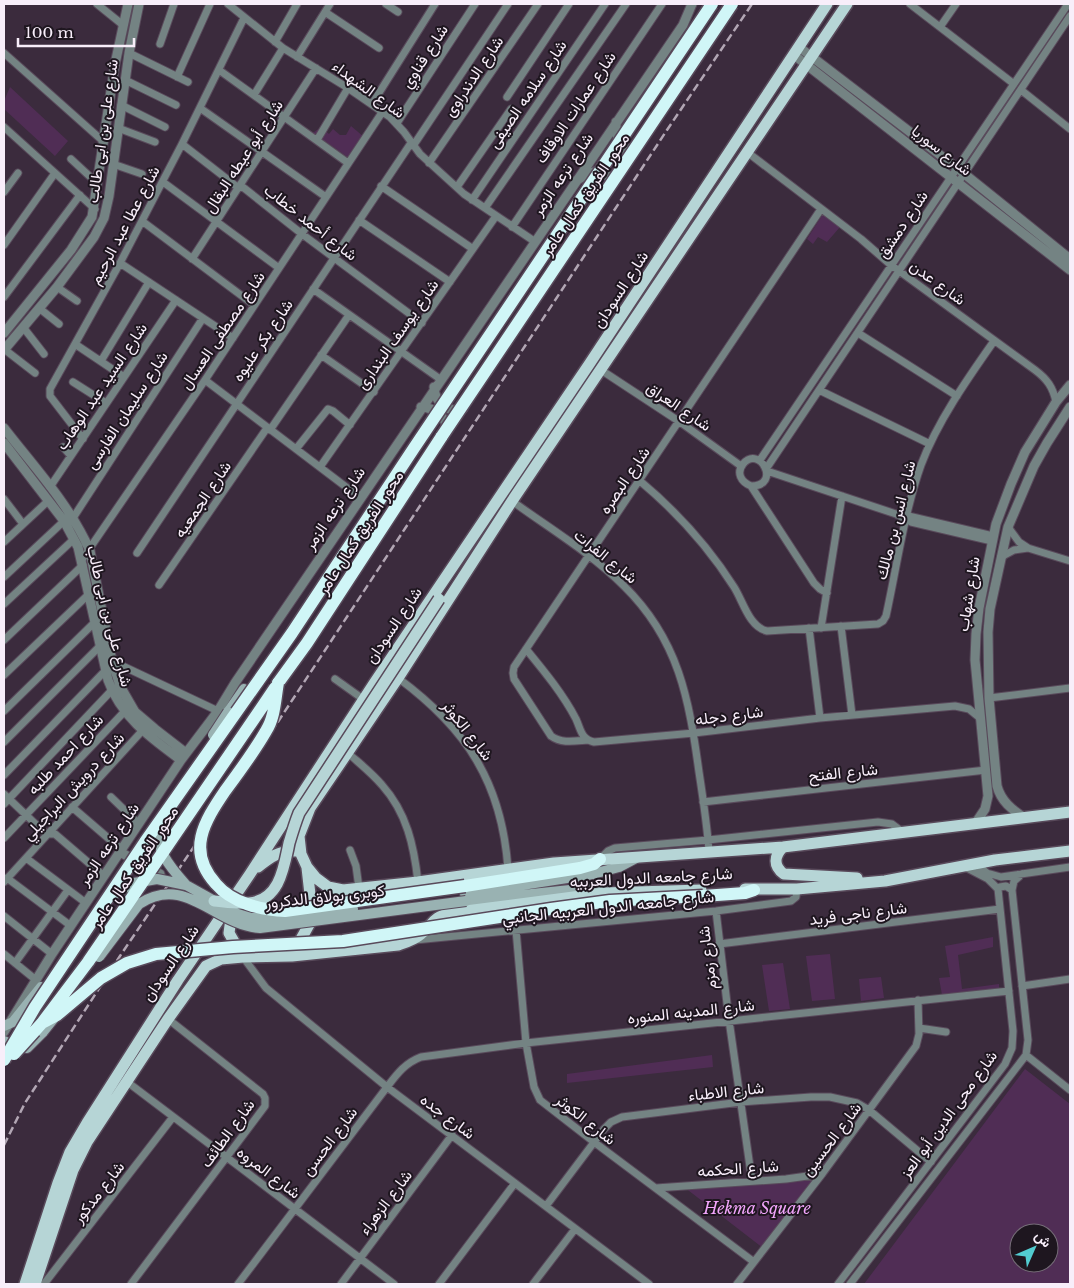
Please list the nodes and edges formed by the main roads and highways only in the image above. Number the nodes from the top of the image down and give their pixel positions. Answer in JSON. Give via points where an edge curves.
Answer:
{"nodes":[{"id":1,"x":732,"y":4,"type":"edge"},
{"id":2,"x":832,"y":4,"type":"edge"},
{"id":3,"x":847,"y":4,"type":"edge"},
{"id":4,"x":706,"y":6,"type":"edge"},
{"id":5,"x":824,"y":8,"type":"edge"},
{"id":6,"x":590,"y":363,"type":"junction"},
{"id":7,"x":601,"y":370,"type":"junction"},
{"id":8,"x":451,"y":568,"type":"junction"},
{"id":9,"x":278,"y":683,"type":"junction"},
{"id":10,"x":244,"y":689,"type":"dead end"},
{"id":11,"x":1070,"y":812,"type":"edge"},
{"id":12,"x":275,"y":835,"type":"junction"},
{"id":13,"x":299,"y":842,"type":"junction"},
{"id":14,"x":783,"y":847,"type":"junction"},
{"id":15,"x":1070,"y":851,"type":"edge"},
{"id":16,"x":301,"y":854,"type":"junction"},
{"id":17,"x":636,"y":858,"type":"junction"},
{"id":18,"x":600,"y":859,"type":"junction"},
{"id":19,"x":307,"y":867,"type":"junction"},
{"id":20,"x":250,"y":874,"type":"junction"},
{"id":21,"x":884,"y":881,"type":"junction"},
{"id":22,"x":186,"y":885,"type":"junction"},
{"id":23,"x":754,"y":890,"type":"junction"},
{"id":24,"x":238,"y":892,"type":"junction"},
{"id":25,"x":604,"y":893,"type":"junction"},
{"id":26,"x":466,"y":894,"type":"junction"},
{"id":27,"x":214,"y":902,"type":"junction"},
{"id":28,"x":292,"y":956,"type":"junction"},
{"id":29,"x":243,"y":957,"type":"junction"},
{"id":30,"x":18,"y":1017,"type":"junction"},
{"id":31,"x":5,"y":1028,"type":"edge"},
{"id":32,"x":43,"y":1028,"type":"junction"},
{"id":33,"x":4,"y":1041,"type":"edge"},
{"id":34,"x":4,"y":1060,"type":"edge"},
{"id":35,"x":4,"y":1068,"type":"edge"},
{"id":36,"x":25,"y":1284,"type":"edge"},
{"id":37,"x":35,"y":1284,"type":"edge"}],
"edges":[{"from":1,"to":9,"type":"highway","name":"محور الفريق كمال عامر","bridge":true},
{"from":2,"to":5,"type":"main road","name":"شارع السودان"},
{"from":3,"to":7,"type":"main road","name":"شارع السودان"},
{"from":4,"to":34,"type":"highway","name":"محور الفريق كمال عامر","bridge":true,"via":[[292,633],[134,858],[35,1007]]},
{"from":5,"to":6,"type":"main road","name":"شارع السودان"},
{"from":6,"to":7,"type":"main road"},
{"from":6,"to":8,"type":"main road","name":"شارع السودان"},
{"from":7,"to":13,"type":"main road","name":"شارع السودان","via":[[310,808]]},
{"from":8,"to":12,"type":"main road","name":"شارع السودان"},
{"from":8,"to":27,"type":"main road","bridge":true,"via":[[449,583],[439,600],[299,813],[278,884],[265,896],[248,903]]},
{"from":9,"to":26,"type":"highway","bridge":true,"via":[[267,731],[203,829],[200,843],[202,861],[216,884],[243,903],[285,911]]},
{"from":9,"to":32,"type":"highway","name":"محور الفريق كمال عامر","bridge":true},
{"from":10,"to":22,"type":"main road","bridge":true,"via":[[223,711],[159,824],[160,848],[168,864]]},
{"from":11,"to":14,"type":"main road","name":"شارع جامعه الدول العربيه"},
{"from":12,"to":13,"type":"main road","via":[[285,845]]},
{"from":12,"to":20,"type":"main road","name":"شارع السودان"},
{"from":13,"to":16,"type":"main road","name":"شارع السودان"},
{"from":14,"to":17,"type":"main road","name":"شارع جامعه الدول العربيه","via":[[709,846]]},
{"from":14,"to":21,"type":"main road","via":[[775,861],[784,874]]},
{"from":15,"to":21,"type":"main road","name":"شارع جامعه الدول العربيه"},
{"from":16,"to":19,"type":"main road","name":"شارع جامعه الدول العربيه"},
{"from":16,"to":20,"type":"main road","via":[[284,851],[264,861]]},
{"from":17,"to":18,"type":"main road","name":"شارع جامعه الدول العربيه"},
{"from":17,"to":26,"type":"main road","name":"كوبرى بولاق الدكرور","via":[[619,867],[593,874]]},
{"from":18,"to":19,"type":"main road","name":"شارع جامعه الدول العربيه","via":[[342,890],[328,887]]},
{"from":18,"to":26,"type":"highway","via":[[580,868]]},
{"from":19,"to":28,"type":"main road","via":[[311,921]]},
{"from":20,"to":24,"type":"main road","name":"شارع السودان"},
{"from":21,"to":23,"type":"main road","name":"شارع جامعه الدول العربيه"},
{"from":22,"to":27,"type":"main road","name":"كوبرى بولاق الدكرور","bridge":true},
{"from":22,"to":30,"type":"main road","name":"كوبرى بولاق الدكرور","bridge":true,"via":[[147,880],[110,896],[38,983]]},
{"from":23,"to":25,"type":"main road","name":"شارع جامعه الدول العربيه"},
{"from":23,"to":32,"type":"highway","bridge":true,"via":[[610,901],[343,941],[156,954],[127,963],[101,978]]},
{"from":24,"to":29,"type":"main road","via":[[230,914],[229,933]]},
{"from":24,"to":36,"type":"main road","name":"شارع السودان","via":[[73,1146]]},
{"from":25,"to":26,"type":"main road","name":"كوبرى بولاق الدكرور","via":[[590,888]]},
{"from":25,"to":28,"type":"main road","name":"شارع جامعه الدول العربيه","via":[[440,916],[412,940],[398,945]]},
{"from":26,"to":27,"type":"main road","name":"كوبرى بولاق الدكرور","bridge":true,"via":[[271,918],[244,916]]},
{"from":26,"to":32,"type":"main road","name":"كوبرى بولاق الدكرور","bridge":true,"via":[[260,928],[236,923],[179,894],[160,894],[148,898],[132,911]]},
{"from":28,"to":29,"type":"main road","name":"شارع جامعه الدول العربيه"},
{"from":29,"to":37,"type":"main road","name":"شارع السودان","via":[[221,959],[202,970],[87,1142],[74,1170]]},
{"from":30,"to":31,"type":"main road","name":"كوبرى بولاق الدكرور"},
{"from":30,"to":32,"type":"main road","via":[[26,1031],[32,1033]]},
{"from":32,"to":33,"type":"main road","name":"كوبرى بولاق الدكرور","via":[[27,1048]]},
{"from":32,"to":35,"type":"highway","name":"محور الفريق كمال عامر","bridge":true,"via":[[23,1044]]}]}
